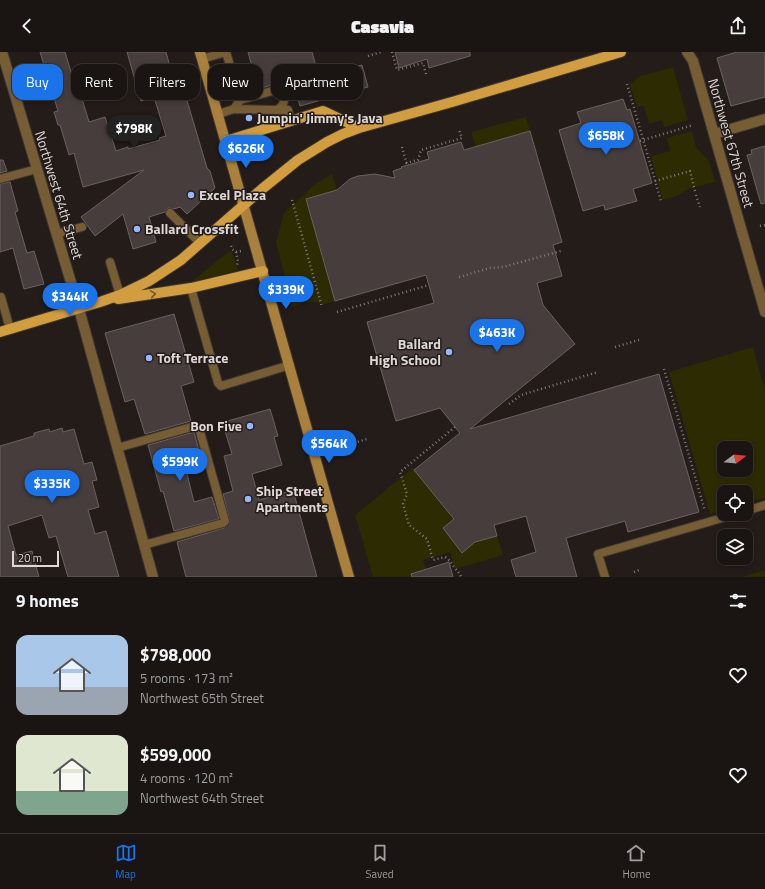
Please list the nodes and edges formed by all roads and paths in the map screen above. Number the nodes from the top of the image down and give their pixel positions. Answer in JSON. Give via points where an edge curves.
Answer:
{"nodes":[{"id":1,"x":2,"y":52,"type":"edge"},
{"id":2,"x":226,"y":52,"type":"edge"},
{"id":3,"x":381,"y":52,"type":"edge"},
{"id":4,"x":392,"y":52,"type":"edge"},
{"id":5,"x":621,"y":52,"type":"edge"},
{"id":6,"x":687,"y":52,"type":"edge"},
{"id":7,"x":201,"y":55,"type":"edge"},
{"id":8,"x":368,"y":56,"type":"dead end"},
{"id":9,"x":230,"y":64,"type":"edge"},
{"id":10,"x":426,"y":74,"type":"dead end"},
{"id":11,"x":627,"y":84,"type":"dead end"},
{"id":12,"x":263,"y":94,"type":"edge"},
{"id":13,"x":240,"y":100,"type":"edge"},
{"id":14,"x":234,"y":109,"type":"junction"},
{"id":15,"x":277,"y":110,"type":"junction"},
{"id":16,"x":218,"y":114,"type":"junction"},
{"id":17,"x":765,"y":119,"type":"edge"},
{"id":18,"x":291,"y":121,"type":"junction"},
{"id":19,"x":693,"y":125,"type":"dead end"},
{"id":20,"x":359,"y":128,"type":"junction"},
{"id":21,"x":460,"y":130,"type":"dead end"},
{"id":22,"x":714,"y":134,"type":"junction"},
{"id":23,"x":641,"y":140,"type":"junction"},
{"id":24,"x":226,"y":141,"type":"junction"},
{"id":25,"x":245,"y":141,"type":"dead end"},
{"id":26,"x":402,"y":147,"type":"dead end"},
{"id":27,"x":249,"y":155,"type":"junction"},
{"id":28,"x":244,"y":156,"type":"dead end"},
{"id":29,"x":256,"y":161,"type":"dead end"},
{"id":30,"x":37,"y":169,"type":"junction"},
{"id":31,"x":0,"y":179,"type":"edge"},
{"id":32,"x":655,"y":181,"type":"junction"},
{"id":33,"x":695,"y":191,"type":"dead end"},
{"id":34,"x":696,"y":195,"type":"dead end"},
{"id":35,"x":292,"y":200,"type":"dead end"},
{"id":36,"x":661,"y":202,"type":"dead end"},
{"id":37,"x":244,"y":204,"type":"junction"},
{"id":38,"x":700,"y":207,"type":"dead end"},
{"id":39,"x":170,"y":213,"type":"dead end"},
{"id":40,"x":765,"y":224,"type":"edge"},
{"id":41,"x":760,"y":226,"type":"dead end"},
{"id":42,"x":82,"y":227,"type":"dead end"},
{"id":43,"x":56,"y":234,"type":"junction"},
{"id":44,"x":200,"y":243,"type":"junction"},
{"id":45,"x":231,"y":246,"type":"dead end"},
{"id":46,"x":240,"y":250,"type":"dead end"},
{"id":47,"x":562,"y":251,"type":"dead end"},
{"id":48,"x":236,"y":252,"type":"junction"},
{"id":49,"x":110,"y":262,"type":"dead end"},
{"id":50,"x":238,"y":269,"type":"dead end"},
{"id":51,"x":263,"y":271,"type":"junction"},
{"id":52,"x":459,"y":277,"type":"dead end"},
{"id":53,"x":429,"y":285,"type":"dead end"},
{"id":54,"x":191,"y":288,"type":"junction"},
{"id":55,"x":120,"y":295,"type":"junction"},
{"id":56,"x":1,"y":297,"type":"edge"},
{"id":57,"x":100,"y":302,"type":"junction"},
{"id":58,"x":322,"y":307,"type":"dead end"},
{"id":59,"x":79,"y":309,"type":"junction"},
{"id":60,"x":765,"y":311,"type":"edge"},
{"id":61,"x":337,"y":312,"type":"dead end"},
{"id":62,"x":5,"y":330,"type":"edge"},
{"id":63,"x":639,"y":340,"type":"dead end"},
{"id":64,"x":615,"y":347,"type":"dead end"},
{"id":65,"x":290,"y":364,"type":"junction"},
{"id":66,"x":664,"y":369,"type":"dead end"},
{"id":67,"x":598,"y":372,"type":"dead end"},
{"id":68,"x":509,"y":404,"type":"dead end"},
{"id":69,"x":455,"y":427,"type":"dead end"},
{"id":70,"x":367,"y":439,"type":"dead end"},
{"id":71,"x":354,"y":443,"type":"dead end"},
{"id":72,"x":117,"y":448,"type":"junction"},
{"id":73,"x":765,"y":505,"type":"edge"},
{"id":74,"x":753,"y":509,"type":"edge"},
{"id":75,"x":706,"y":513,"type":"dead end"},
{"id":76,"x":717,"y":520,"type":"edge"},
{"id":77,"x":144,"y":545,"type":"junction"},
{"id":78,"x":639,"y":570,"type":"dead end"},
{"id":79,"x":634,"y":572,"type":"dead end"},
{"id":80,"x":153,"y":577,"type":"edge"},
{"id":81,"x":349,"y":577,"type":"edge"},
{"id":82,"x":461,"y":577,"type":"edge"},
{"id":83,"x":605,"y":577,"type":"edge"}],
"edges":[{"from":1,"to":30,"type":"street","name":"Northwest 64th Street"},
{"from":2,"to":7,"type":"lane"},
{"from":2,"to":9,"type":"lane"},
{"from":3,"to":8,"type":"path"},
{"from":4,"to":10,"type":"path","via":[[397,70],[423,63]]},
{"from":5,"to":20,"type":"main road"},
{"from":6,"to":22,"type":"street","name":"Northwest 67th Street","via":[[693,61]]},
{"from":7,"to":16,"type":"street"},
{"from":11,"to":23,"type":"path"},
{"from":12,"to":15,"type":"lane","via":[[276,91],[283,96],[283,104]]},
{"from":13,"to":14,"type":"lane"},
{"from":14,"to":15,"type":"lane"},
{"from":14,"to":16,"type":"lane"},
{"from":15,"to":18,"type":"lane","via":[[288,110]]},
{"from":16,"to":24,"type":"street"},
{"from":17,"to":22,"type":"street"},
{"from":18,"to":20,"type":"main road","via":[[323,111]]},
{"from":18,"to":24,"type":"main road"},
{"from":19,"to":23,"type":"path"},
{"from":20,"to":37,"type":"main road","via":[[312,150]]},
{"from":21,"to":26,"type":"path","via":[[462,138],[421,150],[418,160],[407,164]]},
{"from":22,"to":60,"type":"street","name":"Northwest 67th Street"},
{"from":23,"to":32,"type":"path"},
{"from":24,"to":37,"type":"street"},
{"from":25,"to":27,"type":"path"},
{"from":27,"to":28,"type":"path"},
{"from":27,"to":29,"type":"path","via":[[255,156]]},
{"from":30,"to":31,"type":"lane"},
{"from":30,"to":43,"type":"street","name":"Northwest 64th Street"},
{"from":32,"to":33,"type":"path","via":[[690,171]]},
{"from":32,"to":36,"type":"path"},
{"from":34,"to":38,"type":"path"},
{"from":35,"to":58,"type":"path"},
{"from":37,"to":44,"type":"main road"},
{"from":37,"to":51,"type":"street"},
{"from":39,"to":44,"type":"lane"},
{"from":40,"to":41,"type":"path"},
{"from":42,"to":43,"type":"lane"},
{"from":43,"to":59,"type":"street","name":"Northwest 64th Street"},
{"from":44,"to":55,"type":"main road","via":[[160,274]]},
{"from":45,"to":48,"type":"path"},
{"from":46,"to":48,"type":"path"},
{"from":47,"to":52,"type":"path"},
{"from":48,"to":50,"type":"path"},
{"from":49,"to":55,"type":"lane"},
{"from":51,"to":54,"type":"main road"},
{"from":51,"to":65,"type":"street"},
{"from":53,"to":61,"type":"path"},
{"from":57,"to":54,"type":"main road","one_way":true},
{"from":54,"to":65,"type":"lane","via":[[221,386]]},
{"from":55,"to":57,"type":"main road"},
{"from":56,"to":62,"type":"lane"},
{"from":57,"to":59,"type":"main road"},
{"from":59,"to":62,"type":"main road"},
{"from":59,"to":72,"type":"street","name":"Northwest 64th Street"},
{"from":63,"to":64,"type":"path"},
{"from":65,"to":81,"type":"street"},
{"from":66,"to":75,"type":"path"},
{"from":67,"to":68,"type":"path","via":[[521,395]]},
{"from":69,"to":82,"type":"path","via":[[400,472],[407,494],[403,504],[409,525],[427,539],[433,560],[445,557],[453,562]]},
{"from":70,"to":71,"type":"path"},
{"from":72,"to":77,"type":"street","name":"Northwest 64th Street"},
{"from":72,"to":77,"type":"lane","via":[[195,426],[199,428],[225,521]]},
{"from":73,"to":74,"type":"lane"},
{"from":76,"to":83,"type":"lane","via":[[598,554]]},
{"from":77,"to":80,"type":"street","name":"Northwest 64th Street"},
{"from":78,"to":79,"type":"path"}]}
